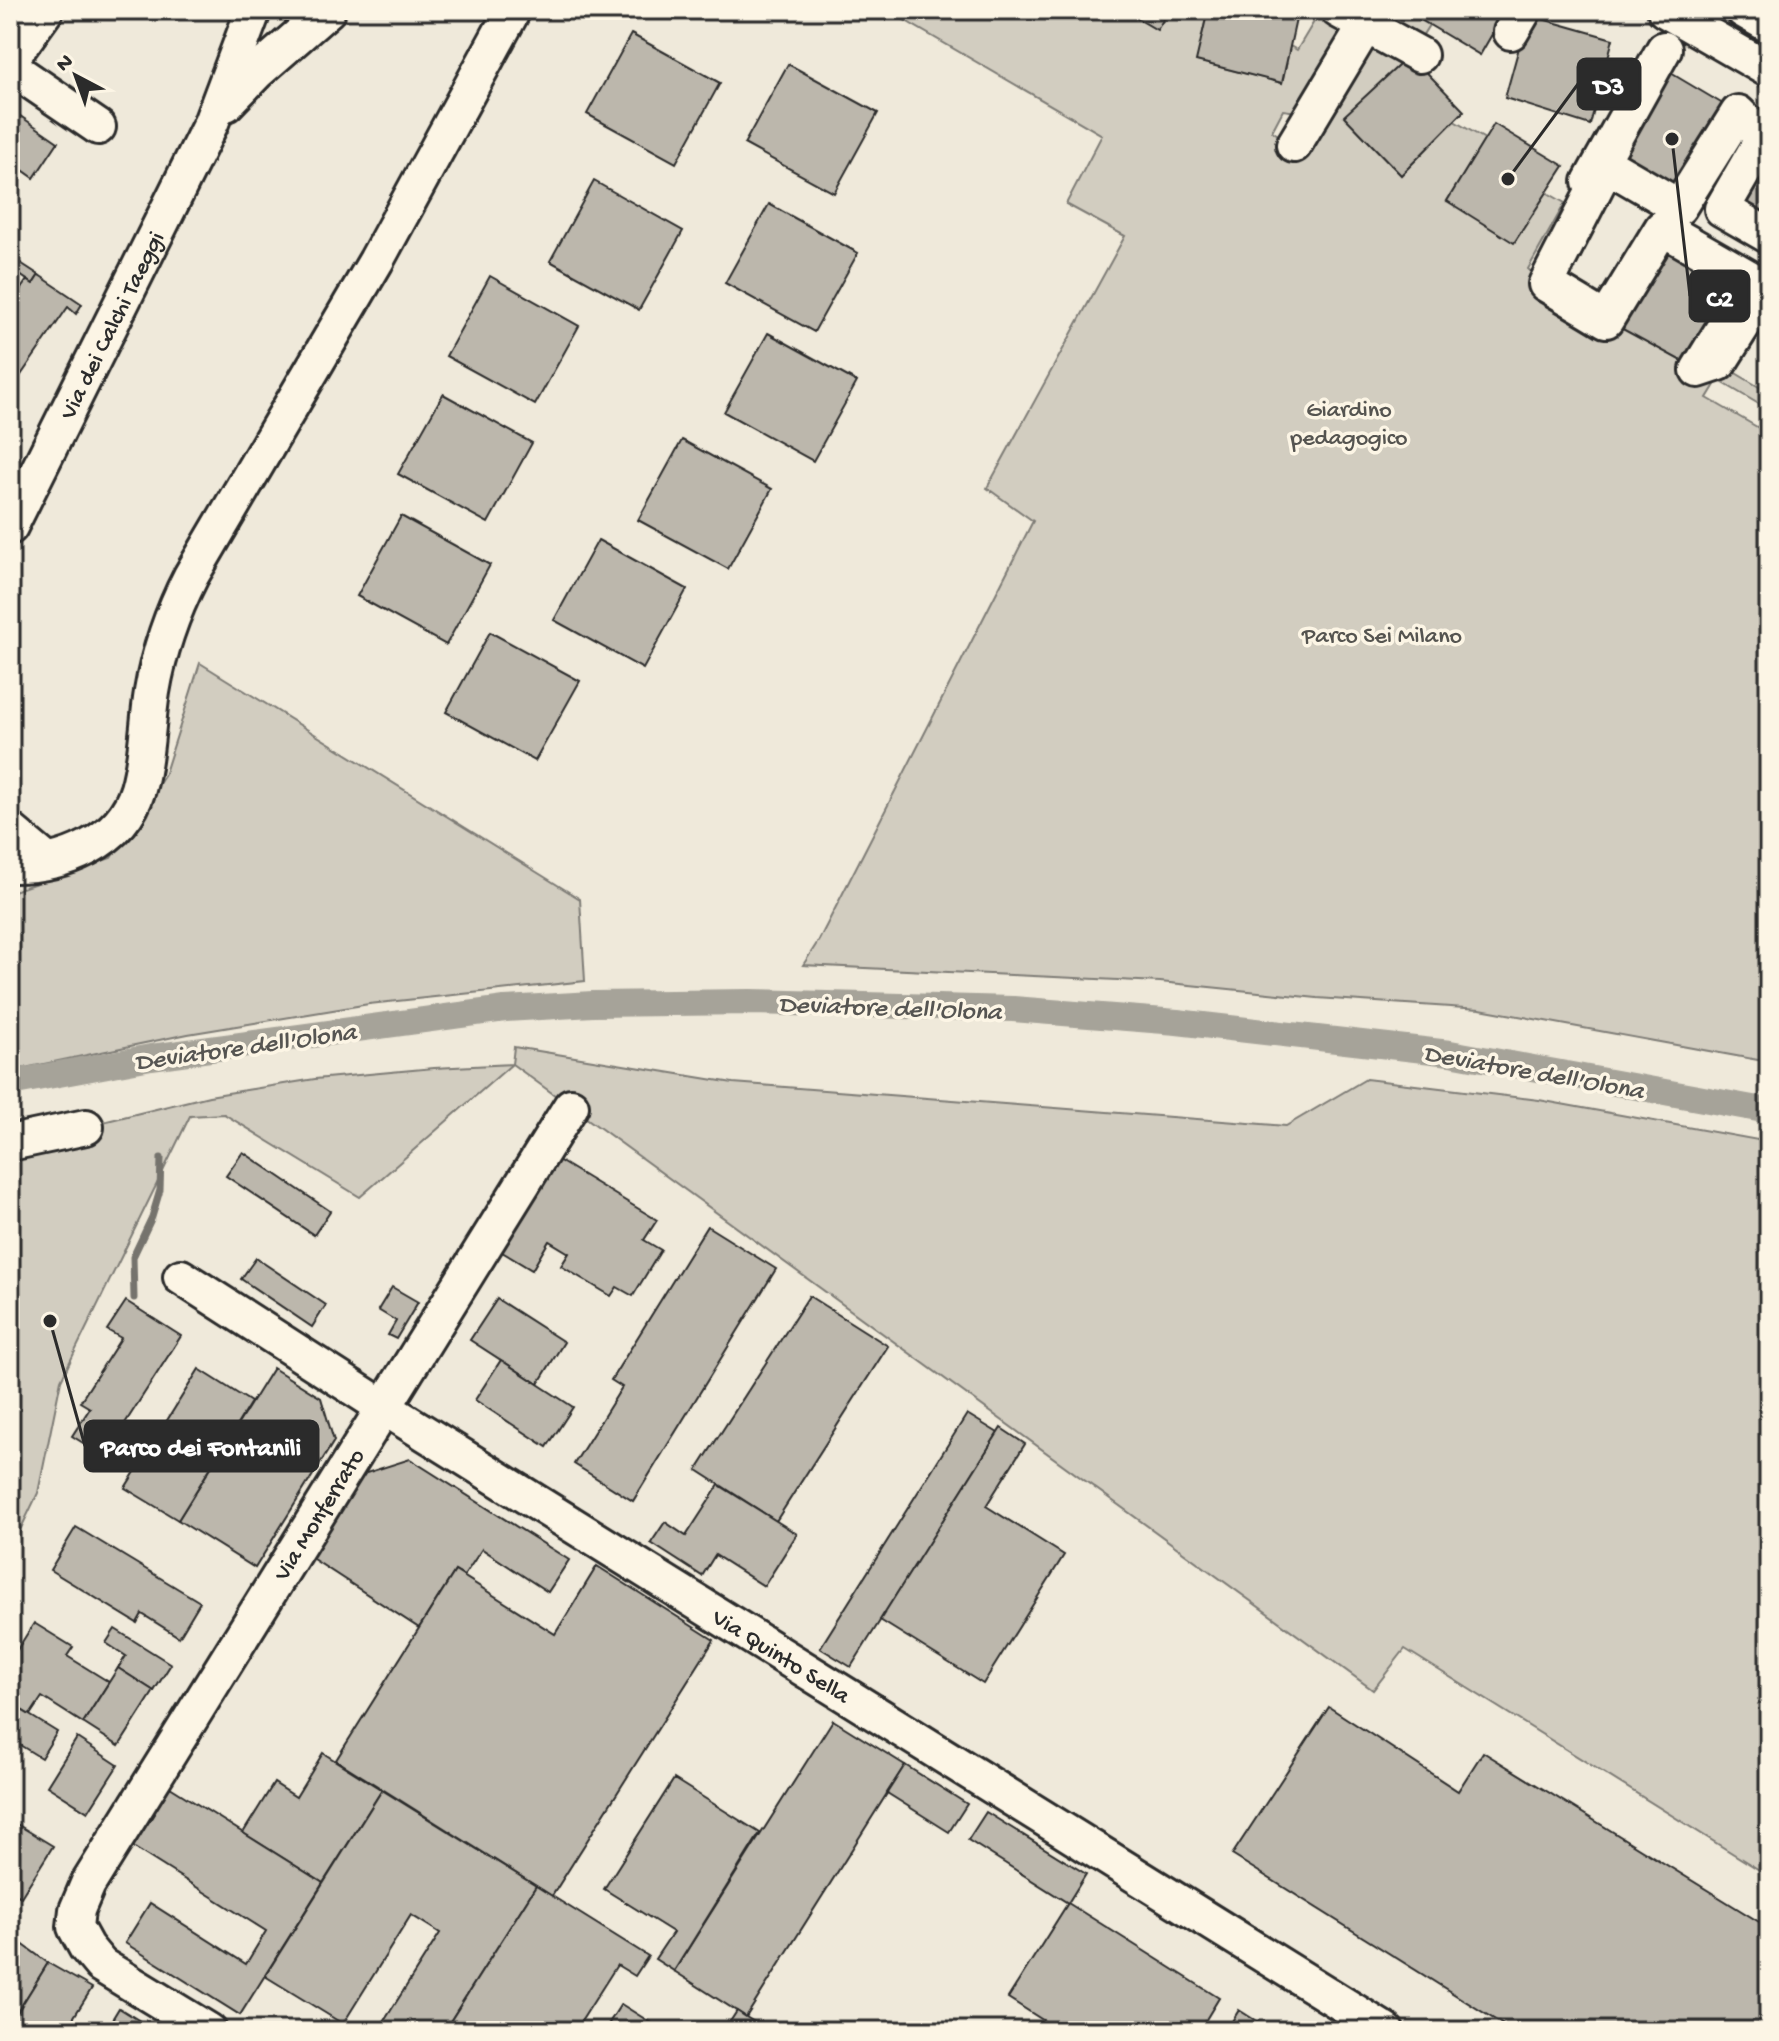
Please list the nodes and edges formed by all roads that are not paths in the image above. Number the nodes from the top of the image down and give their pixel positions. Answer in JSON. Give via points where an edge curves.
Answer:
{"nodes":[{"id":1,"x":46,"y":10,"type":"edge"},
{"id":2,"x":251,"y":10,"type":"edge"},
{"id":3,"x":328,"y":10,"type":"edge"},
{"id":4,"x":513,"y":10,"type":"edge"},
{"id":5,"x":1665,"y":10,"type":"edge"},
{"id":6,"x":1743,"y":10,"type":"edge"},
{"id":7,"x":1361,"y":19,"type":"edge"},
{"id":8,"x":1769,"y":25,"type":"edge"},
{"id":9,"x":1664,"y":49,"type":"dead end"},
{"id":10,"x":1416,"y":54,"type":"dead end"},
{"id":11,"x":10,"y":60,"type":"edge"},
{"id":12,"x":10,"y":67,"type":"edge"},
{"id":13,"x":1769,"y":70,"type":"edge"},
{"id":14,"x":211,"y":123,"type":"junction"},
{"id":15,"x":98,"y":127,"type":"dead end"},
{"id":16,"x":1294,"y":145,"type":"dead end"},
{"id":17,"x":1769,"y":236,"type":"edge"},
{"id":18,"x":1769,"y":284,"type":"edge"},
{"id":19,"x":1527,"y":294,"type":"dead end"},
{"id":20,"x":10,"y":527,"type":"edge"},
{"id":21,"x":10,"y":830,"type":"edge"},
{"id":22,"x":47,"y":861,"type":"junction"},
{"id":23,"x":10,"y":865,"type":"edge"},
{"id":24,"x":571,"y":1106,"type":"dead end"},
{"id":25,"x":86,"y":1127,"type":"dead end"},
{"id":26,"x":10,"y":1143,"type":"edge"},
{"id":27,"x":181,"y":1277,"type":"dead end"},
{"id":28,"x":383,"y":1407,"type":"junction"},
{"id":29,"x":209,"y":2031,"type":"edge"},
{"id":30,"x":1386,"y":2031,"type":"edge"}],
"edges":[{"from":1,"to":11,"type":"street"},
{"from":2,"to":14,"type":"street","name":"Via dei Calchi Taeggi"},
{"from":3,"to":14,"type":"street","name":"Via dei Calchi Taeggi","via":[[241,87]]},
{"from":4,"to":22,"type":"street","via":[[376,261],[175,607],[162,643],[130,809],[96,844]]},
{"from":5,"to":13,"type":"street"},
{"from":6,"to":8,"type":"street"},
{"from":7,"to":10,"type":"street"},
{"from":7,"to":16,"type":"street"},
{"from":9,"to":19,"type":"street"},
{"from":12,"to":15,"type":"street"},
{"from":14,"to":20,"type":"street","name":"Via dei Calchi Taeggi"},
{"from":17,"to":18,"type":"street","via":[[1722,209],[1763,138],[1753,121],[1738,113],[1679,207],[1607,165],[1546,284],[1606,320],[1662,228],[1753,280],[1698,370],[1719,363]]},
{"from":21,"to":22,"type":"street"},
{"from":22,"to":23,"type":"street"},
{"from":24,"to":28,"type":"street","name":"Via Monferrato"},
{"from":25,"to":26,"type":"street"},
{"from":27,"to":28,"type":"street","name":"Via Quinto Sella"},
{"from":28,"to":29,"type":"street","name":"Via Monferrato","via":[[88,1884],[77,1910],[75,1927],[101,1965]]},
{"from":28,"to":30,"type":"street","name":"Via Quinto Sella"}]}
